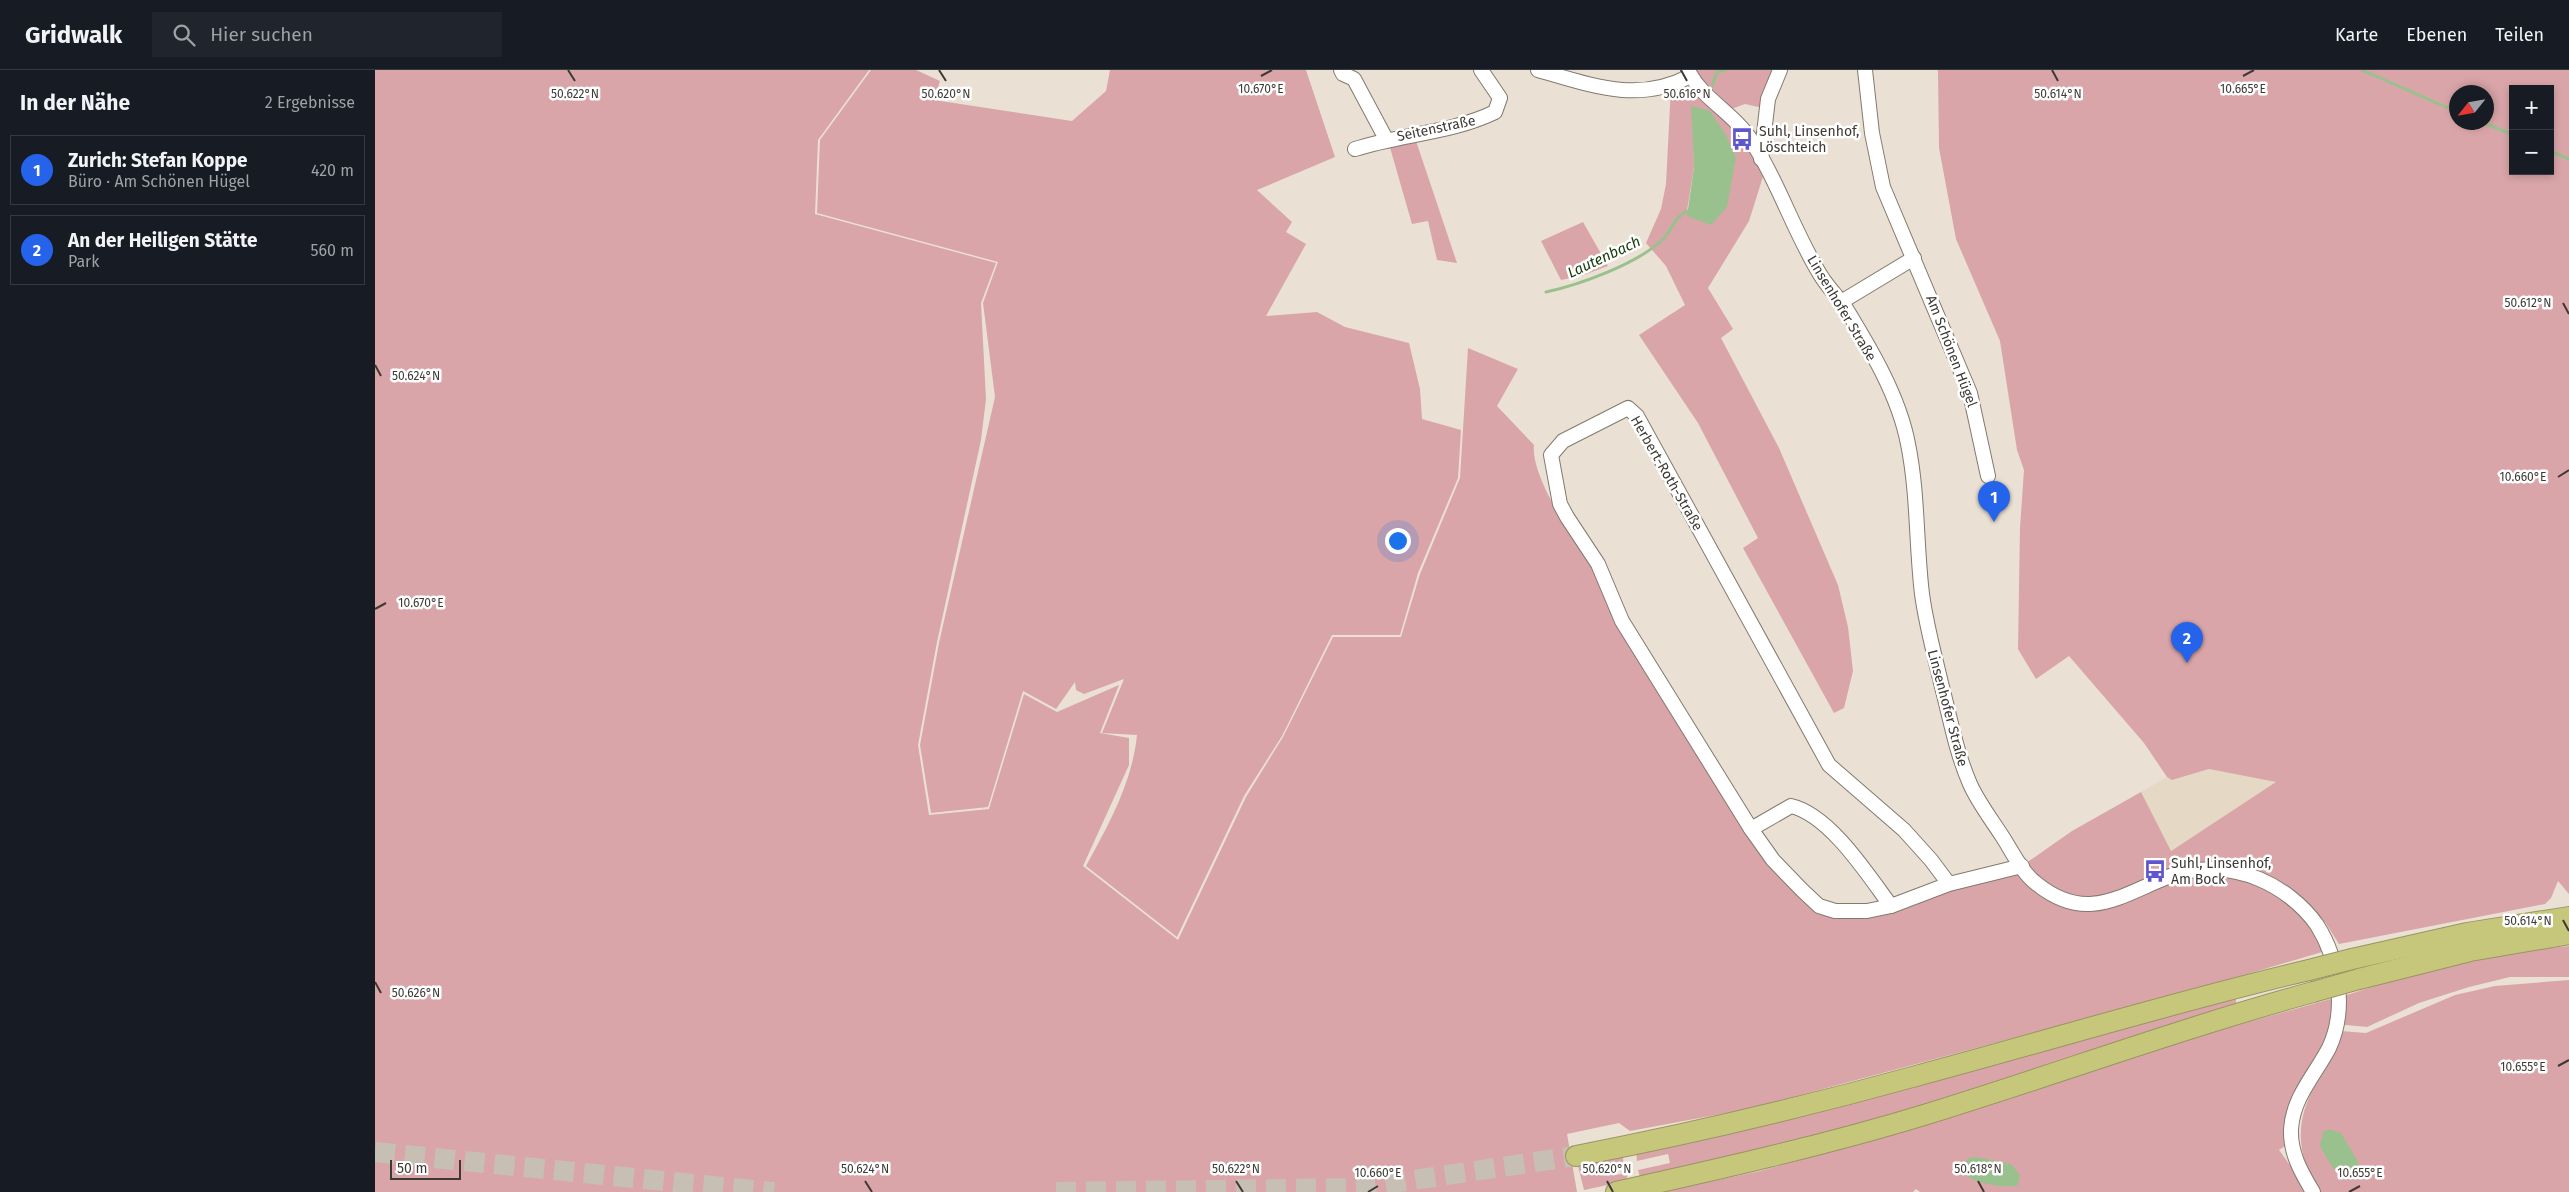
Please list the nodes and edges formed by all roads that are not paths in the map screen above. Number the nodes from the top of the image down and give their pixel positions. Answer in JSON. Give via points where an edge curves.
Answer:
{"nodes":[{"id":1,"x":1341,"y":70,"type":"edge"},
{"id":2,"x":1481,"y":70,"type":"edge"},
{"id":3,"x":1538,"y":70,"type":"edge"},
{"id":4,"x":1780,"y":70,"type":"edge"},
{"id":5,"x":1865,"y":70,"type":"edge"},
{"id":6,"x":1689,"y":73,"type":"edge"},
{"id":7,"x":1386,"y":139,"type":"junction"},
{"id":8,"x":1355,"y":149,"type":"dead end"},
{"id":9,"x":1761,"y":159,"type":"junction"},
{"id":10,"x":1914,"y":258,"type":"junction"},
{"id":11,"x":1841,"y":302,"type":"junction"},
{"id":12,"x":1988,"y":476,"type":"dead end"},
{"id":13,"x":1751,"y":829,"type":"junction"},
{"id":14,"x":2022,"y":866,"type":"junction"},
{"id":15,"x":1949,"y":884,"type":"junction"},
{"id":16,"x":1891,"y":906,"type":"junction"},
{"id":17,"x":2569,"y":917,"type":"edge"},
{"id":18,"x":2569,"y":934,"type":"edge"},
{"id":19,"x":1576,"y":1156,"type":"tunnel mouth"},
{"id":20,"x":1616,"y":1192,"type":"edge"},
{"id":21,"x":2313,"y":1192,"type":"edge"}],
"edges":[{"from":1,"to":7,"type":"street","name":"Seitenstraße","via":[[1354,78]]},
{"from":2,"to":7,"type":"street","name":"Seitenstraße","via":[[1500,98],[1495,112],[1462,125]]},
{"from":3,"to":6,"type":"street","via":[[1626,91],[1671,86]]},
{"from":4,"to":9,"type":"street","via":[[1768,99]]},
{"from":5,"to":10,"type":"street","name":"Am Schönen Hügel","via":[[1881,180],[1894,218]]},
{"from":6,"to":9,"type":"street","name":"Linsenhofer Straße","via":[[1704,92],[1739,124]]},
{"from":7,"to":8,"type":"street","name":"Seitenstraße"},
{"from":9,"to":11,"type":"street","name":"Linsenhofer Straße","via":[[1818,271]]},
{"from":10,"to":11,"type":"street"},
{"from":10,"to":12,"type":"street","name":"Am Schönen Hügel","via":[[1970,393]]},
{"from":11,"to":14,"type":"street","name":"Linsenhofer Straße","via":[[1889,390],[1908,443],[1922,593],[1929,636],[1959,758],[1972,788]]},
{"from":13,"to":15,"type":"street","name":"Herbert-Roth-Straße","via":[[1622,621],[1598,564],[1560,504],[1551,455],[1563,441],[1628,408],[1641,425],[1829,765],[1904,830]]},
{"from":13,"to":16,"type":"street","name":"Herbert-Roth-Straße","via":[[1773,860],[1819,906],[1851,911]]},
{"from":13,"to":16,"type":"street","via":[[1791,806],[1811,814],[1853,854]]},
{"from":14,"to":15,"type":"street","name":"Herbert-Roth-Straße"},
{"from":14,"to":21,"type":"street","name":"Linsenhofer Straße","via":[[2035,884],[2079,904],[2111,902],[2171,876],[2213,868],[2242,872],[2272,884],[2301,906],[2327,944],[2341,998],[2330,1046],[2303,1089],[2291,1128],[2295,1158]]},
{"from":15,"to":16,"type":"street","name":"Herbert-Roth-Straße"},
{"from":17,"to":19,"type":"highway","bridge":true,"via":[[2467,933],[2352,959],[1812,1104]]},
{"from":18,"to":20,"type":"highway","bridge":true,"via":[[2470,951],[2359,979],[2247,1010],[1924,1115],[1755,1161]]}]}
